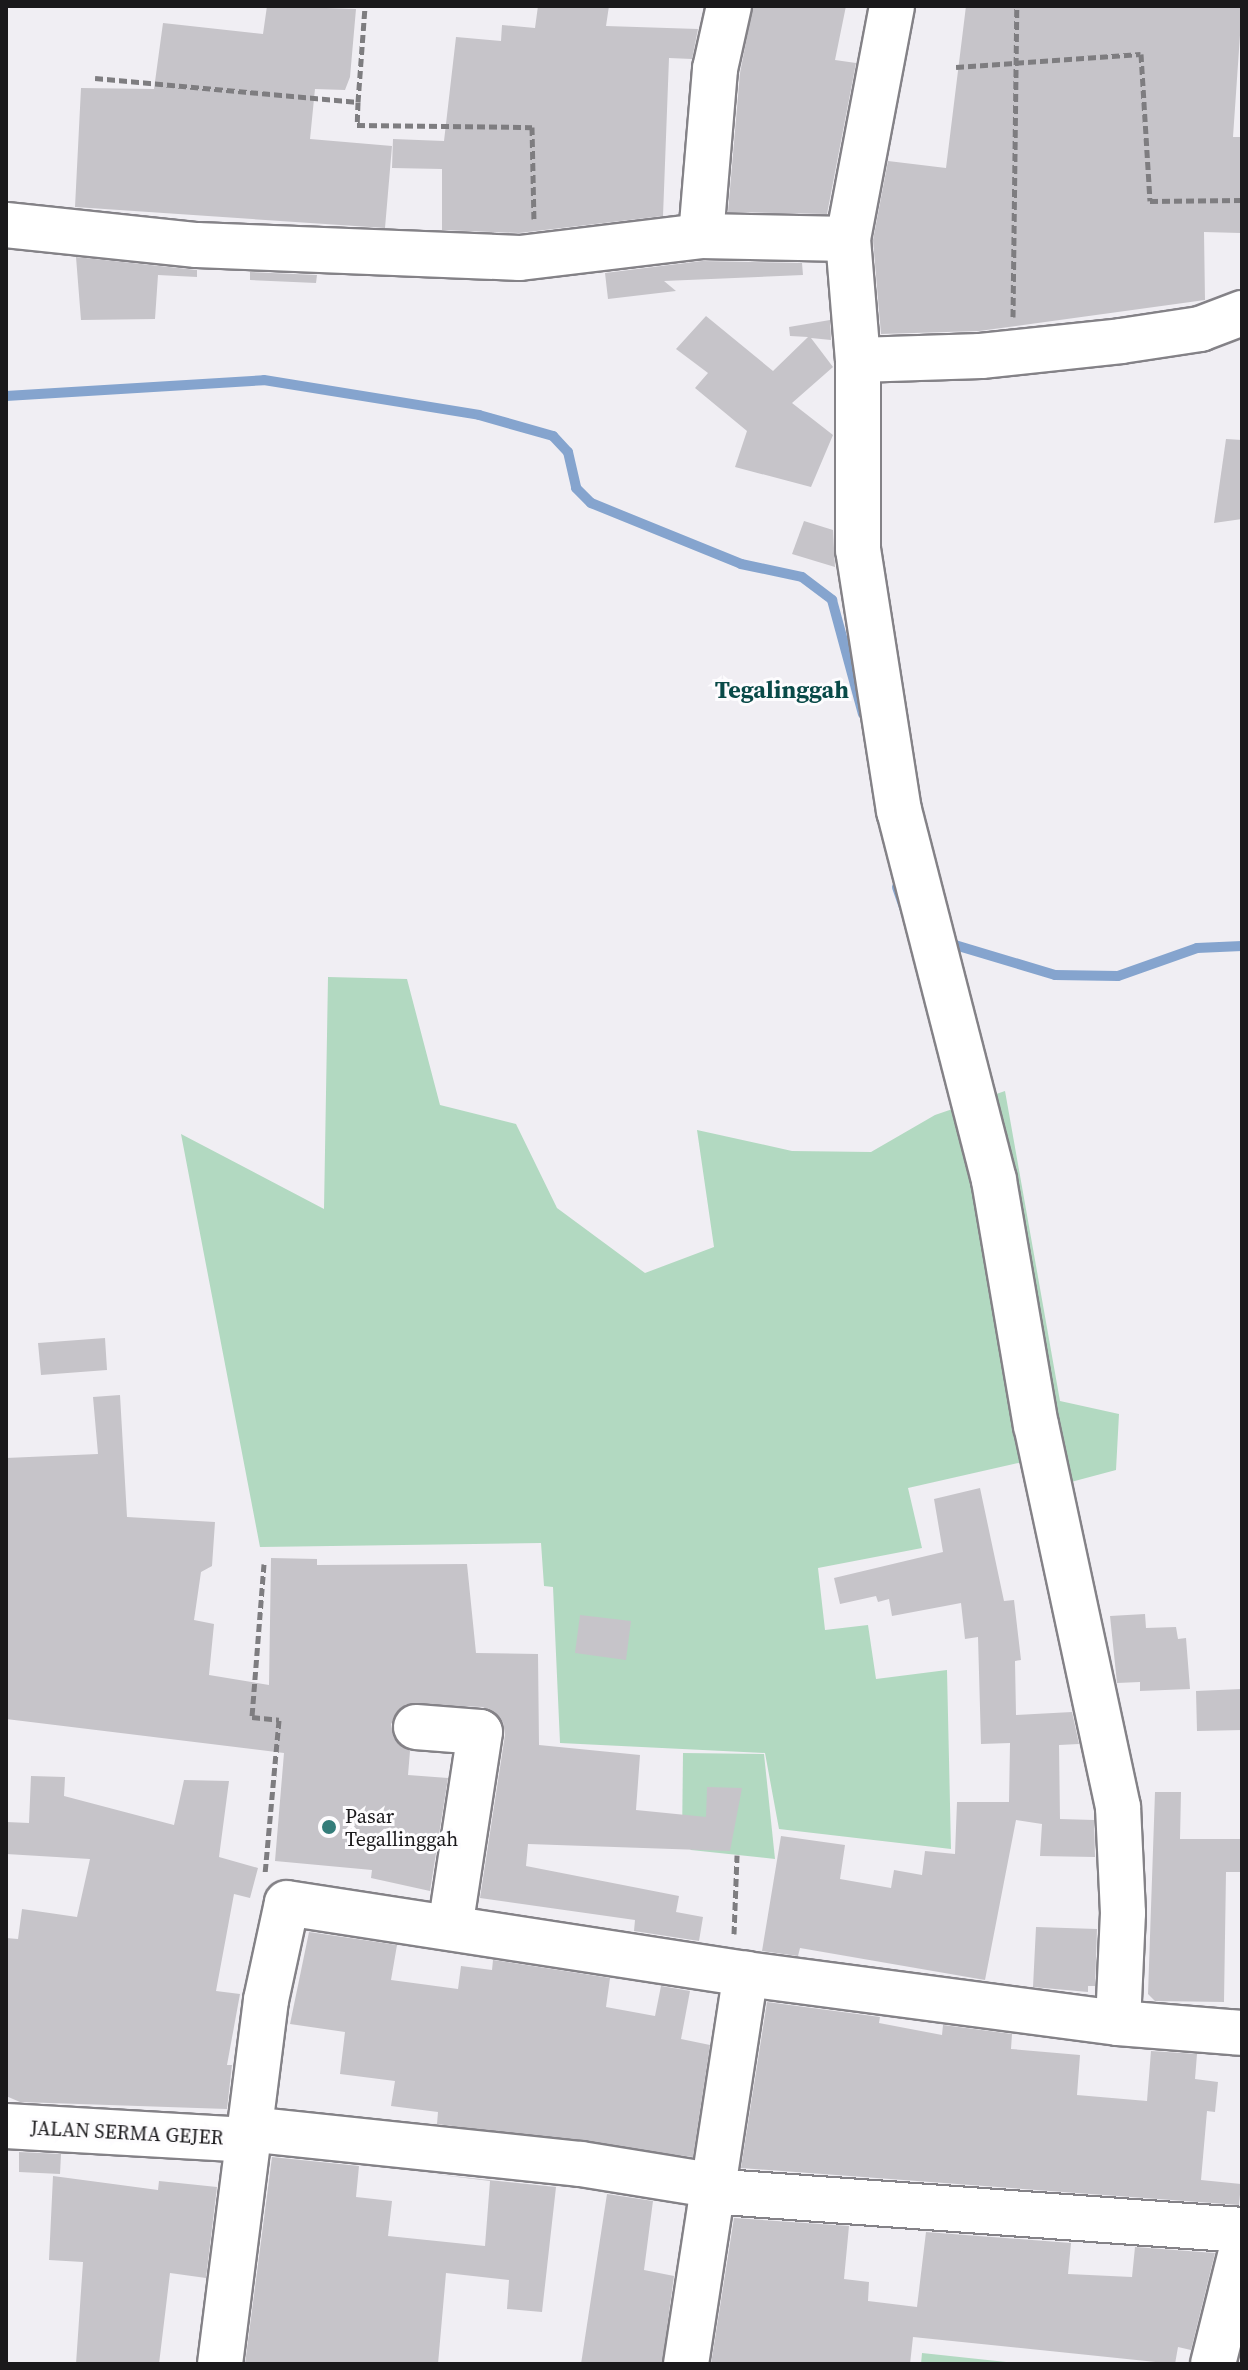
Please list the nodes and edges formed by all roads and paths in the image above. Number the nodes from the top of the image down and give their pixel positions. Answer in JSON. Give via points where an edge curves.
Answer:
{"nodes":[{"id":1,"x":365,"y":6,"type":"edge"},
{"id":2,"x":729,"y":6,"type":"edge"},
{"id":3,"x":892,"y":6,"type":"edge"},
{"id":4,"x":1017,"y":6,"type":"edge"},
{"id":5,"x":1017,"y":66,"type":"junction"},
{"id":6,"x":956,"y":67,"type":"dead end"},
{"id":7,"x":95,"y":78,"type":"dead end"},
{"id":8,"x":358,"y":102,"type":"junction"},
{"id":9,"x":1242,"y":200,"type":"edge"},
{"id":10,"x":6,"y":225,"type":"edge"},
{"id":11,"x":701,"y":236,"type":"junction"},
{"id":12,"x":848,"y":239,"type":"junction"},
{"id":13,"x":535,"y":256,"type":"junction"},
{"id":14,"x":1242,"y":313,"type":"edge"},
{"id":15,"x":1012,"y":353,"type":"junction"},
{"id":16,"x":858,"y":360,"type":"junction"},
{"id":17,"x":264,"y":1564,"type":"dead end"},
{"id":18,"x":416,"y":1727,"type":"dead end"},
{"id":19,"x":737,"y":1855,"type":"dead end"},
{"id":20,"x":287,"y":1903,"type":"junction"},
{"id":21,"x":450,"y":1927,"type":"junction"},
{"id":22,"x":737,"y":1973,"type":"junction"},
{"id":23,"x":1118,"y":2023,"type":"junction"},
{"id":24,"x":1242,"y":2033,"type":"edge"},
{"id":25,"x":6,"y":2126,"type":"edge"},
{"id":26,"x":248,"y":2134,"type":"junction"},
{"id":27,"x":710,"y":2188,"type":"junction"},
{"id":28,"x":1242,"y":2230,"type":"edge"},
{"id":29,"x":1242,"y":2248,"type":"edge"},
{"id":30,"x":220,"y":2364,"type":"edge"},
{"id":31,"x":686,"y":2364,"type":"edge"},
{"id":32,"x":1213,"y":2364,"type":"edge"}],
"edges":[{"from":1,"to":8,"type":"path"},
{"from":2,"to":11,"type":"street","via":[[715,69]]},
{"from":3,"to":12,"type":"street"},
{"from":4,"to":5,"type":"path"},
{"from":5,"to":6,"type":"path"},
{"from":5,"to":9,"type":"path","via":[[1141,54],[1150,201]]},
{"from":5,"to":15,"type":"path"},
{"from":7,"to":8,"type":"path"},
{"from":8,"to":13,"type":"path","via":[[357,125],[532,127]]},
{"from":10,"to":13,"type":"street","via":[[197,245]]},
{"from":11,"to":12,"type":"street"},
{"from":11,"to":13,"type":"street"},
{"from":12,"to":16,"type":"street"},
{"from":14,"to":15,"type":"street","via":[[1200,329]]},
{"from":15,"to":16,"type":"street"},
{"from":16,"to":23,"type":"street","via":[[858,550],[896,796],[994,1180],[1036,1426],[1109,1754],[1122,1864]]},
{"from":17,"to":20,"type":"path","via":[[252,1717],[279,1720],[264,1880],[280,1889]]},
{"from":18,"to":21,"type":"street","via":[[480,1732]]},
{"from":19,"to":22,"type":"path"},
{"from":20,"to":21,"type":"street"},
{"from":20,"to":26,"type":"street"},
{"from":21,"to":22,"type":"street"},
{"from":22,"to":23,"type":"street"},
{"from":22,"to":27,"type":"street"},
{"from":23,"to":24,"type":"street"},
{"from":25,"to":26,"type":"street","name":"JALAN SERMA GEJER"},
{"from":26,"to":27,"type":"street","name":"JALAN SERMA GEJER","via":[[581,2164]]},
{"from":26,"to":30,"type":"street"},
{"from":27,"to":28,"type":"street","name":"JALAN SERMA GEJER"},
{"from":27,"to":31,"type":"street"},
{"from":29,"to":32,"type":"street"}]}
